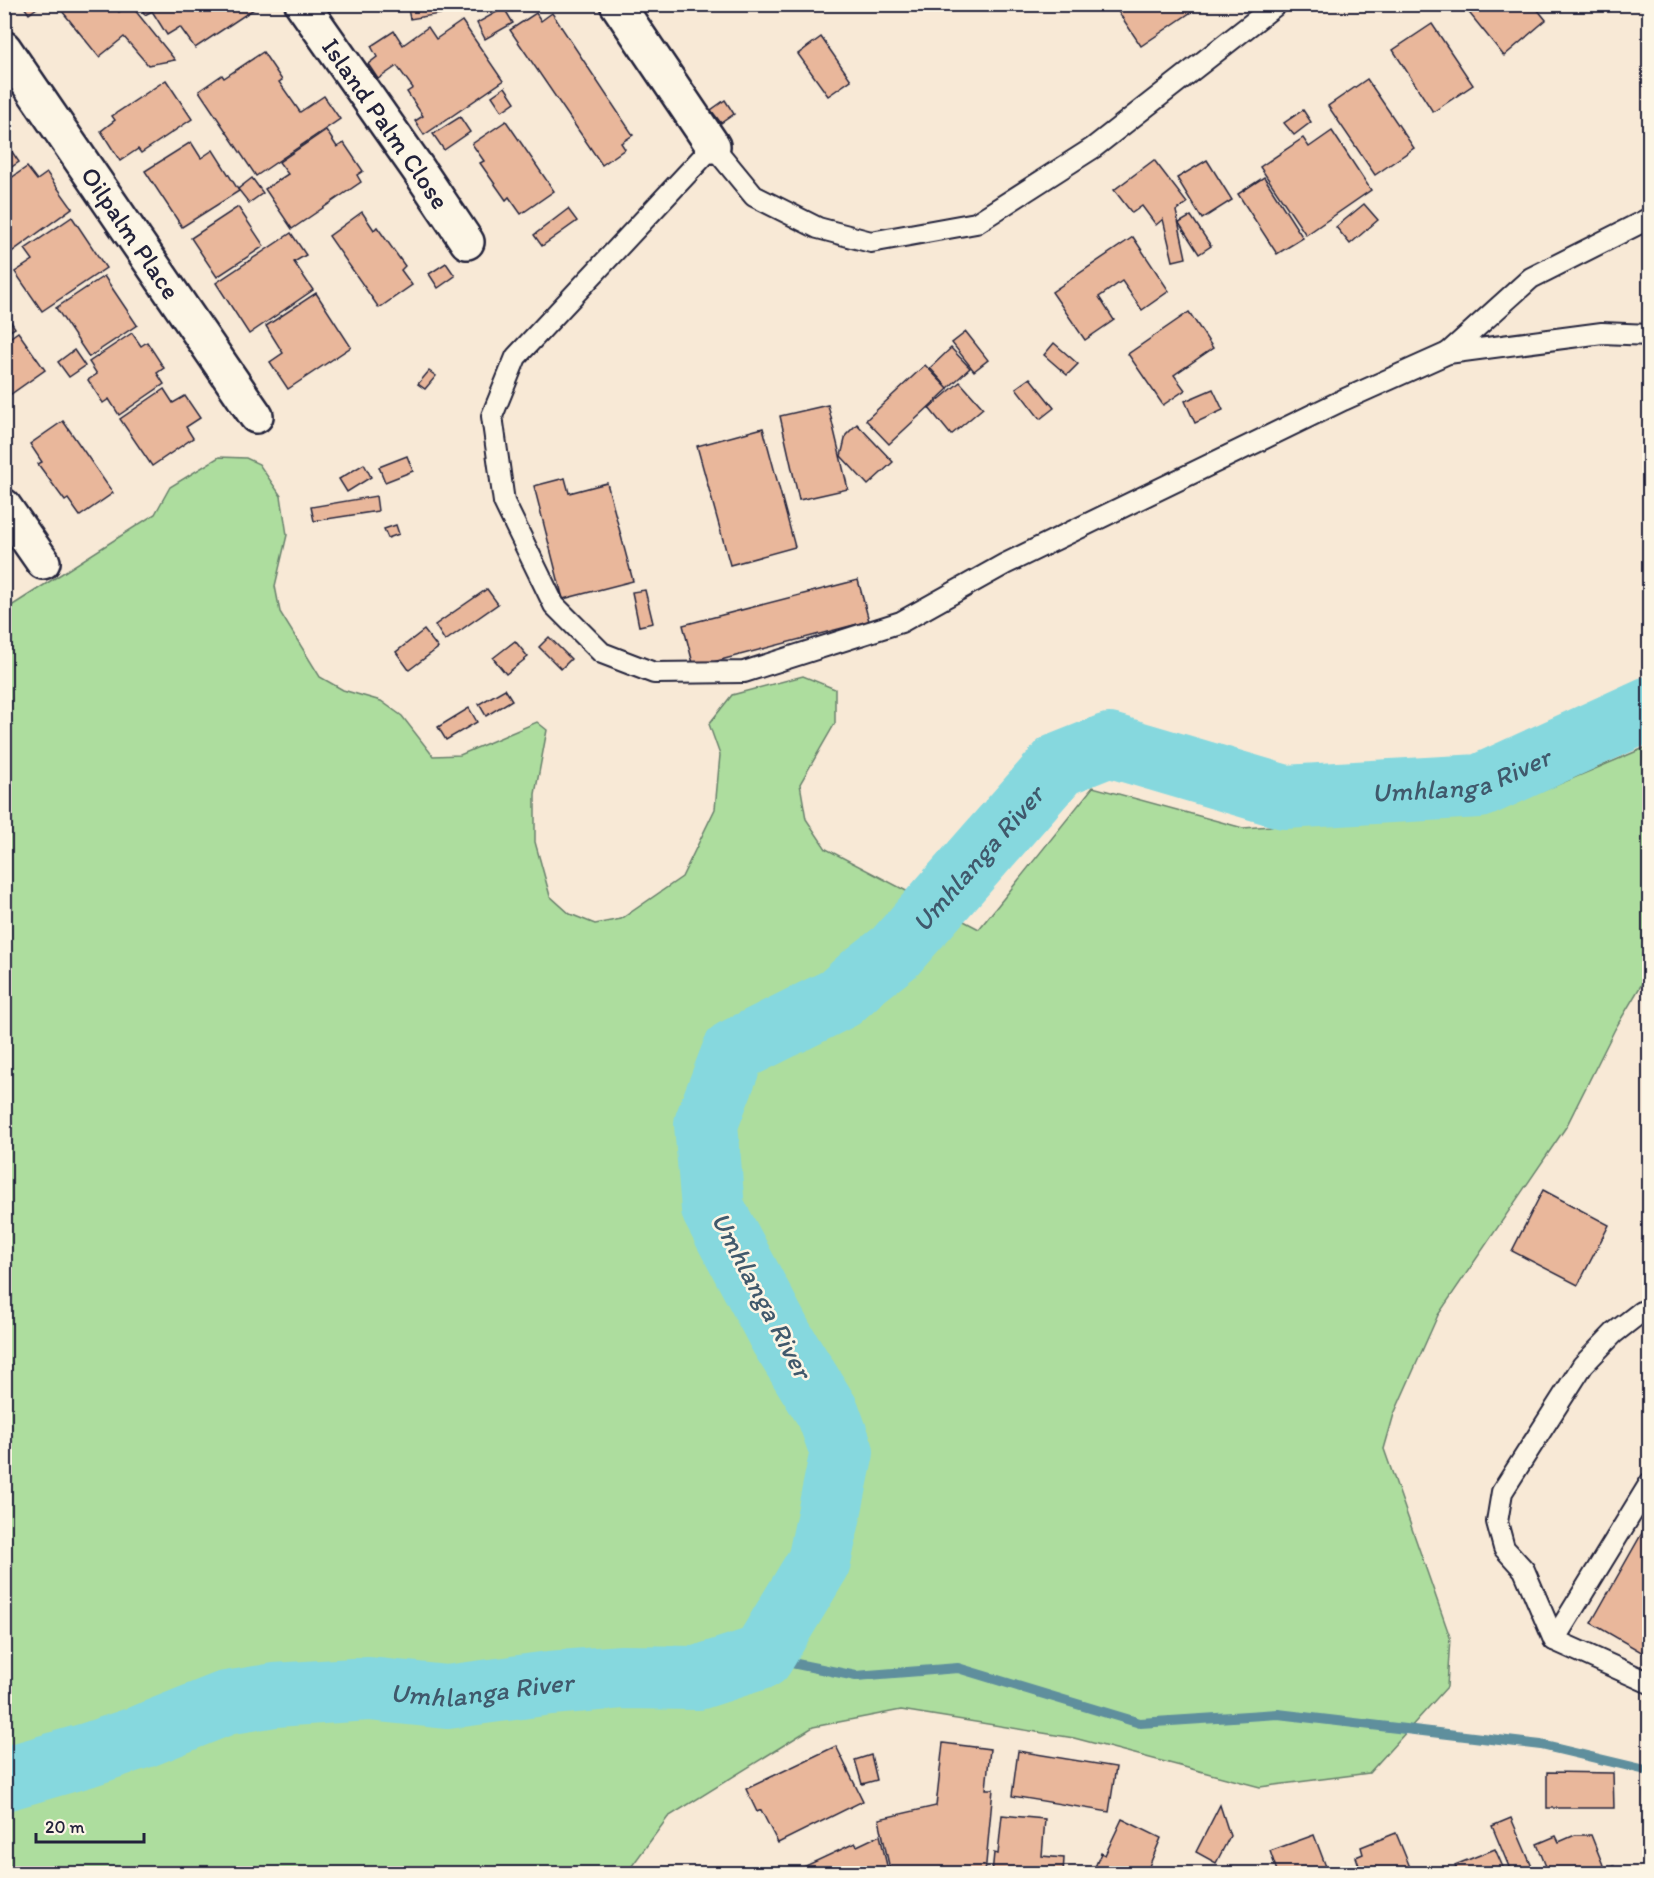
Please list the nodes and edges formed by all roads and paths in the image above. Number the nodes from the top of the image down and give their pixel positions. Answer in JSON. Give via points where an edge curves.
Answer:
{"nodes":[{"id":1,"x":302,"y":4,"type":"edge"},
{"id":2,"x":617,"y":4,"type":"edge"},
{"id":3,"x":1277,"y":4,"type":"edge"},
{"id":4,"x":4,"y":48,"type":"edge"},
{"id":5,"x":713,"y":146,"type":"junction"},
{"id":6,"x":1650,"y":218,"type":"edge"},
{"id":7,"x":467,"y":242,"type":"dead end"},
{"id":8,"x":1650,"y":335,"type":"edge"},
{"id":9,"x":1448,"y":353,"type":"junction"},
{"id":10,"x":256,"y":416,"type":"dead end"},
{"id":11,"x":4,"y":506,"type":"edge"},
{"id":12,"x":43,"y":562,"type":"dead end"},
{"id":13,"x":1650,"y":1311,"type":"edge"},
{"id":14,"x":1650,"y":1482,"type":"edge"},
{"id":15,"x":1554,"y":1640,"type":"junction"},
{"id":16,"x":1650,"y":1683,"type":"edge"}],
"edges":[{"from":1,"to":7,"type":"street","name":"Island Palm Close"},
{"from":2,"to":5,"type":"street"},
{"from":3,"to":5,"type":"lane","via":[[1093,148],[976,223],[871,242],[818,228],[754,196]]},
{"from":4,"to":10,"type":"street","name":"Oilpalm Place"},
{"from":5,"to":9,"type":"lane","via":[[516,357],[492,416],[504,502],[554,605],[602,653],[654,674],[744,672],[900,622],[1015,558]]},
{"from":6,"to":9,"type":"lane","via":[[1531,278]]},
{"from":8,"to":9,"type":"lane","via":[[1602,333]]},
{"from":11,"to":12,"type":"street"},
{"from":13,"to":15,"type":"lane","via":[[1641,1312],[1614,1333],[1583,1365],[1502,1492],[1497,1522],[1504,1548],[1524,1570]]},
{"from":14,"to":15,"type":"lane"},
{"from":15,"to":16,"type":"lane"}]}
